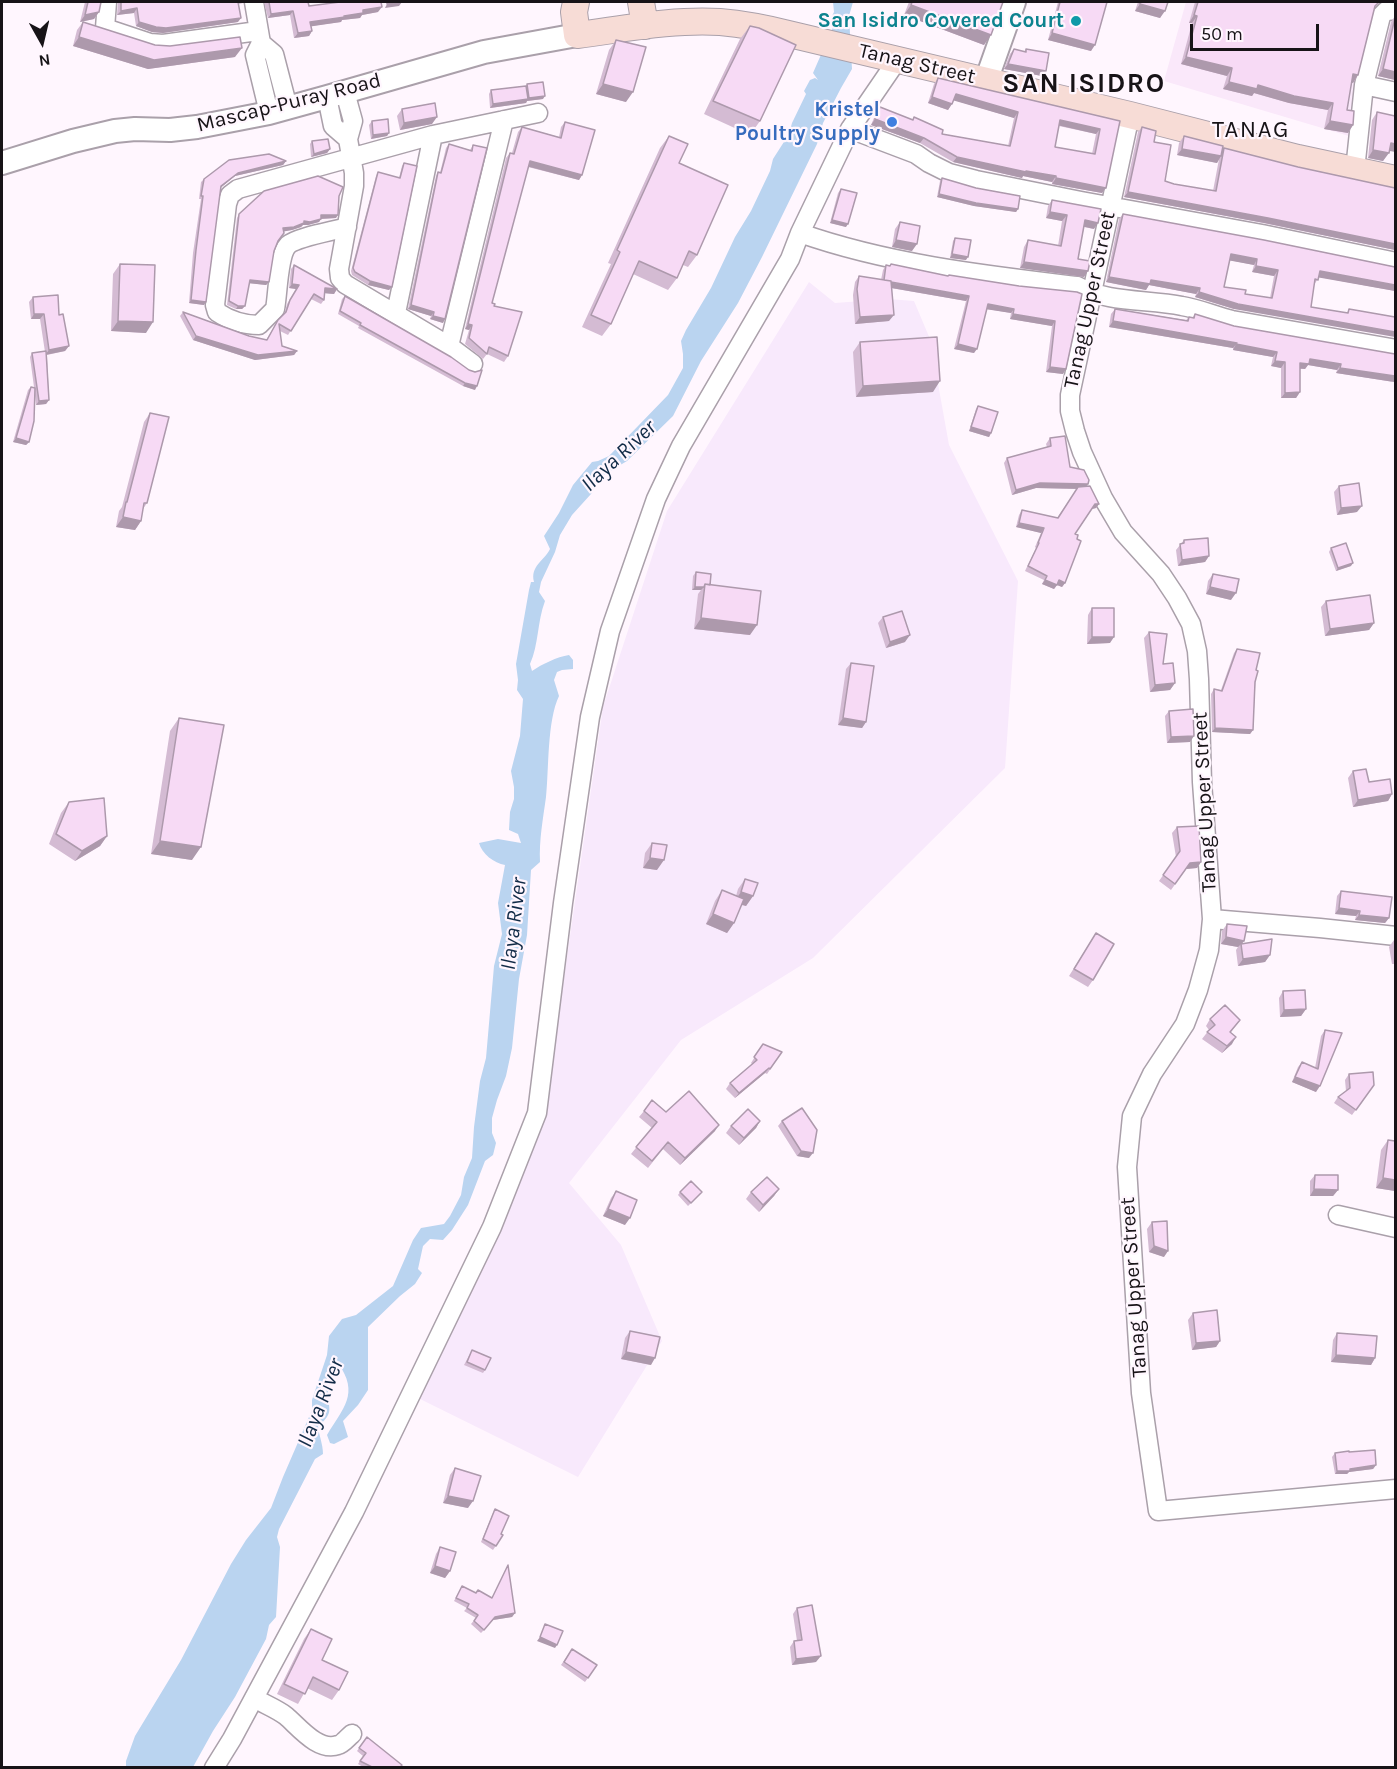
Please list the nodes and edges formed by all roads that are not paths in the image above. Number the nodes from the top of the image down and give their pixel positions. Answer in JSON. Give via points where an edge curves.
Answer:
{"nodes":[{"id":1,"x":107,"y":2,"type":"edge"},
{"id":2,"x":254,"y":2,"type":"edge"},
{"id":3,"x":576,"y":2,"type":"edge"},
{"id":4,"x":1014,"y":2,"type":"edge"},
{"id":5,"x":1395,"y":10,"type":"edge"},
{"id":6,"x":643,"y":14,"type":"edge"},
{"id":7,"x":577,"y":35,"type":"junction"},
{"id":8,"x":260,"y":38,"type":"junction"},
{"id":9,"x":888,"y":57,"type":"junction"},
{"id":10,"x":987,"y":81,"type":"junction"},
{"id":11,"x":1364,"y":85,"type":"junction"},
{"id":12,"x":1395,"y":92,"type":"edge"},
{"id":13,"x":336,"y":95,"type":"junction"},
{"id":14,"x":278,"y":110,"type":"junction"},
{"id":15,"x":538,"y":113,"type":"dead end"},
{"id":16,"x":1130,"y":115,"type":"junction"},
{"id":17,"x":504,"y":120,"type":"junction"},
{"id":18,"x":850,"y":129,"type":"junction"},
{"id":19,"x":433,"y":135,"type":"junction"},
{"id":20,"x":352,"y":157,"type":"junction"},
{"id":21,"x":2,"y":164,"type":"edge"},
{"id":22,"x":1355,"y":170,"type":"junction"},
{"id":23,"x":1395,"y":179,"type":"edge"},
{"id":24,"x":1109,"y":205,"type":"junction"},
{"id":25,"x":347,"y":227,"type":"junction"},
{"id":26,"x":800,"y":233,"type":"junction"},
{"id":27,"x":1395,"y":262,"type":"edge"},
{"id":28,"x":1091,"y":293,"type":"junction"},
{"id":29,"x":396,"y":313,"type":"junction"},
{"id":30,"x":449,"y":346,"type":"junction"},
{"id":31,"x":1395,"y":349,"type":"edge"},
{"id":32,"x":473,"y":364,"type":"dead end"},
{"id":33,"x":1212,"y":919,"type":"junction"},
{"id":34,"x":1395,"y":936,"type":"edge"},
{"id":35,"x":1338,"y":1215,"type":"dead end"},
{"id":36,"x":1395,"y":1228,"type":"edge"},
{"id":37,"x":1395,"y":1489,"type":"edge"},
{"id":38,"x":254,"y":1698,"type":"junction"},
{"id":39,"x":352,"y":1734,"type":"dead end"},
{"id":40,"x":214,"y":1767,"type":"edge"}],
"edges":[{"from":1,"to":8,"type":"street","via":[[105,28],[150,44]]},
{"from":2,"to":8,"type":"street"},
{"from":3,"to":7,"type":"main road"},
{"from":4,"to":10,"type":"street"},
{"from":5,"to":11,"type":"street","via":[[1381,16]]},
{"from":6,"to":7,"type":"main road","name":"Tanag Street"},
{"from":6,"to":9,"type":"main road","name":"Tanag Street","via":[[689,22],[746,25]]},
{"from":7,"to":13,"type":"street","name":"Mascap-Puray Road","via":[[484,52]]},
{"from":8,"to":14,"type":"street","via":[[274,54]]},
{"from":9,"to":10,"type":"main road","name":"Tanag Street"},
{"from":9,"to":18,"type":"street"},
{"from":10,"to":16,"type":"main road","name":"Tanag Street"},
{"from":11,"to":12,"type":"street"},
{"from":11,"to":22,"type":"street"},
{"from":13,"to":14,"type":"street","name":"Mascap-Puray Road"},
{"from":13,"to":20,"type":"street","via":[[353,121],[348,139]]},
{"from":14,"to":21,"type":"street","name":"Mascap-Puray Road","via":[[196,127],[115,131]]},
{"from":15,"to":17,"type":"street"},
{"from":16,"to":22,"type":"main road","name":"Tanag Street"},
{"from":16,"to":24,"type":"street","name":"Tanag Upper Street"},
{"from":17,"to":19,"type":"street"},
{"from":17,"to":30,"type":"street"},
{"from":18,"to":24,"type":"street","via":[[908,151],[949,173]]},
{"from":18,"to":26,"type":"street"},
{"from":19,"to":20,"type":"street"},
{"from":19,"to":29,"type":"street"},
{"from":20,"to":25,"type":"street","via":[[354,186]]},
{"from":20,"to":25,"type":"street","via":[[238,189],[230,195],[217,312],[249,325],[259,324],[275,309],[282,256],[287,246],[296,240]]},
{"from":22,"to":23,"type":"main road","name":"Tanag Street"},
{"from":24,"to":27,"type":"street"},
{"from":24,"to":28,"type":"street","name":"Tanag Upper Street"},
{"from":25,"to":29,"type":"street","via":[[340,278]]},
{"from":26,"to":28,"type":"street","via":[[936,267],[1077,286]]},
{"from":26,"to":38,"type":"street","via":[[790,260],[668,472],[610,632],[590,717],[537,1113],[492,1227],[354,1512]]},
{"from":28,"to":31,"type":"street","via":[[1181,306],[1232,320]]},
{"from":28,"to":33,"type":"street","name":"Tanag Upper Street","via":[[1070,411],[1082,452],[1108,507],[1123,532],[1161,574],[1191,624],[1199,679]]},
{"from":29,"to":30,"type":"street"},
{"from":30,"to":32,"type":"street"},
{"from":33,"to":34,"type":"street"},
{"from":33,"to":37,"type":"street","name":"Tanag Upper Street","via":[[1209,950],[1185,1024],[1152,1074],[1132,1116],[1127,1167],[1141,1393],[1158,1511]]},
{"from":35,"to":36,"type":"street"},
{"from":38,"to":39,"type":"street","via":[[284,1715],[318,1743],[339,1745]]},
{"from":38,"to":40,"type":"street"}]}
